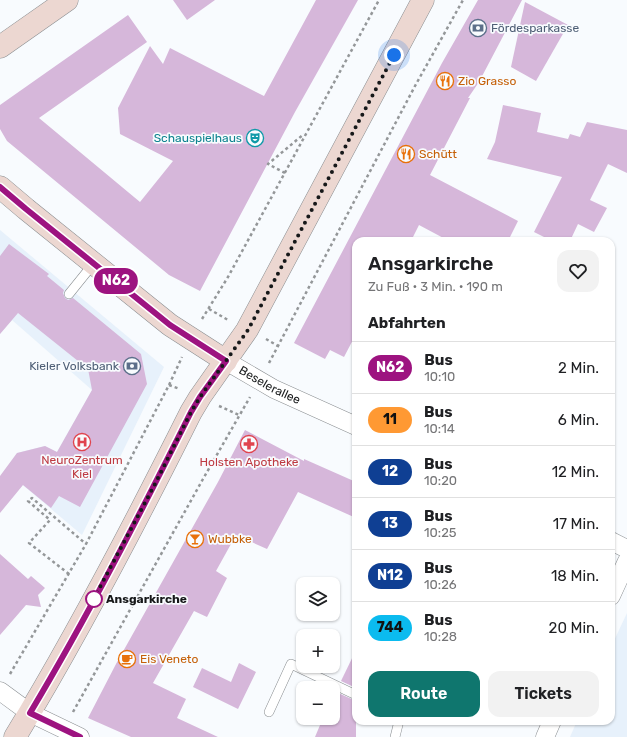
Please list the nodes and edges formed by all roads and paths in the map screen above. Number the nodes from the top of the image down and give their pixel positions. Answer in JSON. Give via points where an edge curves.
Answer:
{"nodes":[{"id":1,"x":67,"y":0,"type":"edge"},
{"id":2,"x":379,"y":0,"type":"edge"},
{"id":3,"x":423,"y":0,"type":"edge"},
{"id":4,"x":463,"y":0,"type":"edge"},
{"id":5,"x":0,"y":47,"type":"edge"},
{"id":6,"x":306,"y":133,"type":"junction"},
{"id":7,"x":285,"y":173,"type":"junction"},
{"id":8,"x":0,"y":186,"type":"edge"},
{"id":9,"x":94,"y":263,"type":"junction"},
{"id":10,"x":69,"y":294,"type":"dead end"},
{"id":11,"x":208,"y":309,"type":"dead end"},
{"id":12,"x":278,"y":346,"type":"dead end"},
{"id":13,"x":226,"y":361,"type":"junction"},
{"id":14,"x":169,"y":385,"type":"dead end"},
{"id":15,"x":247,"y":402,"type":"dead end"},
{"id":16,"x":352,"y":424,"type":"edge"},
{"id":17,"x":615,"y":543,"type":"edge"},
{"id":18,"x":86,"y":544,"type":"junction"},
{"id":19,"x":627,"y":549,"type":"edge"},
{"id":20,"x":627,"y":561,"type":"edge"},
{"id":21,"x":69,"y":574,"type":"junction"},
{"id":22,"x":615,"y":587,"type":"edge"},
{"id":23,"x":0,"y":691,"type":"edge"},
{"id":24,"x":352,"y":693,"type":"edge"},
{"id":25,"x":269,"y":712,"type":"dead end"},
{"id":26,"x":30,"y":713,"type":"junction"},
{"id":27,"x":397,"y":725,"type":"edge"},
{"id":28,"x":550,"y":725,"type":"edge"},
{"id":29,"x":64,"y":729,"type":"junction"},
{"id":30,"x":15,"y":737,"type":"edge"},
{"id":31,"x":80,"y":737,"type":"edge"},
{"id":32,"x":395,"y":737,"type":"edge"},
{"id":33,"x":545,"y":737,"type":"edge"}],
"edges":[{"from":1,"to":5,"type":"main road"},
{"from":2,"to":6,"type":"path"},
{"from":3,"to":13,"type":"main road","via":[[248,330]]},
{"from":4,"to":12,"type":"path"},
{"from":6,"to":7,"type":"path"},
{"from":6,"to":7,"type":"path","via":[[268,164]]},
{"from":7,"to":11,"type":"path"},
{"from":8,"to":9,"type":"main road","name":"Beselerallee"},
{"from":9,"to":10,"type":"lane"},
{"from":9,"to":13,"type":"main road","name":"Beselerallee","via":[[170,325]]},
{"from":13,"to":16,"type":"street","name":"Beselerallee","via":[[274,388]]},
{"from":13,"to":26,"type":"main road","via":[[191,412],[104,581]]},
{"from":14,"to":18,"type":"path"},
{"from":15,"to":29,"type":"path"},
{"from":17,"to":19,"type":"street"},
{"from":18,"to":21,"type":"path"},
{"from":18,"to":21,"type":"path","via":[[32,498],[28,501],[50,520],[29,543]]},
{"from":20,"to":22,"type":"street"},
{"from":21,"to":23,"type":"path"},
{"from":23,"to":26,"type":"street"},
{"from":24,"to":25,"type":"lane","via":[[291,664]]},
{"from":26,"to":29,"type":"street"},
{"from":26,"to":30,"type":"main road"},
{"from":27,"to":32,"type":"lane"},
{"from":28,"to":33,"type":"street"},
{"from":29,"to":31,"type":"street"}]}
